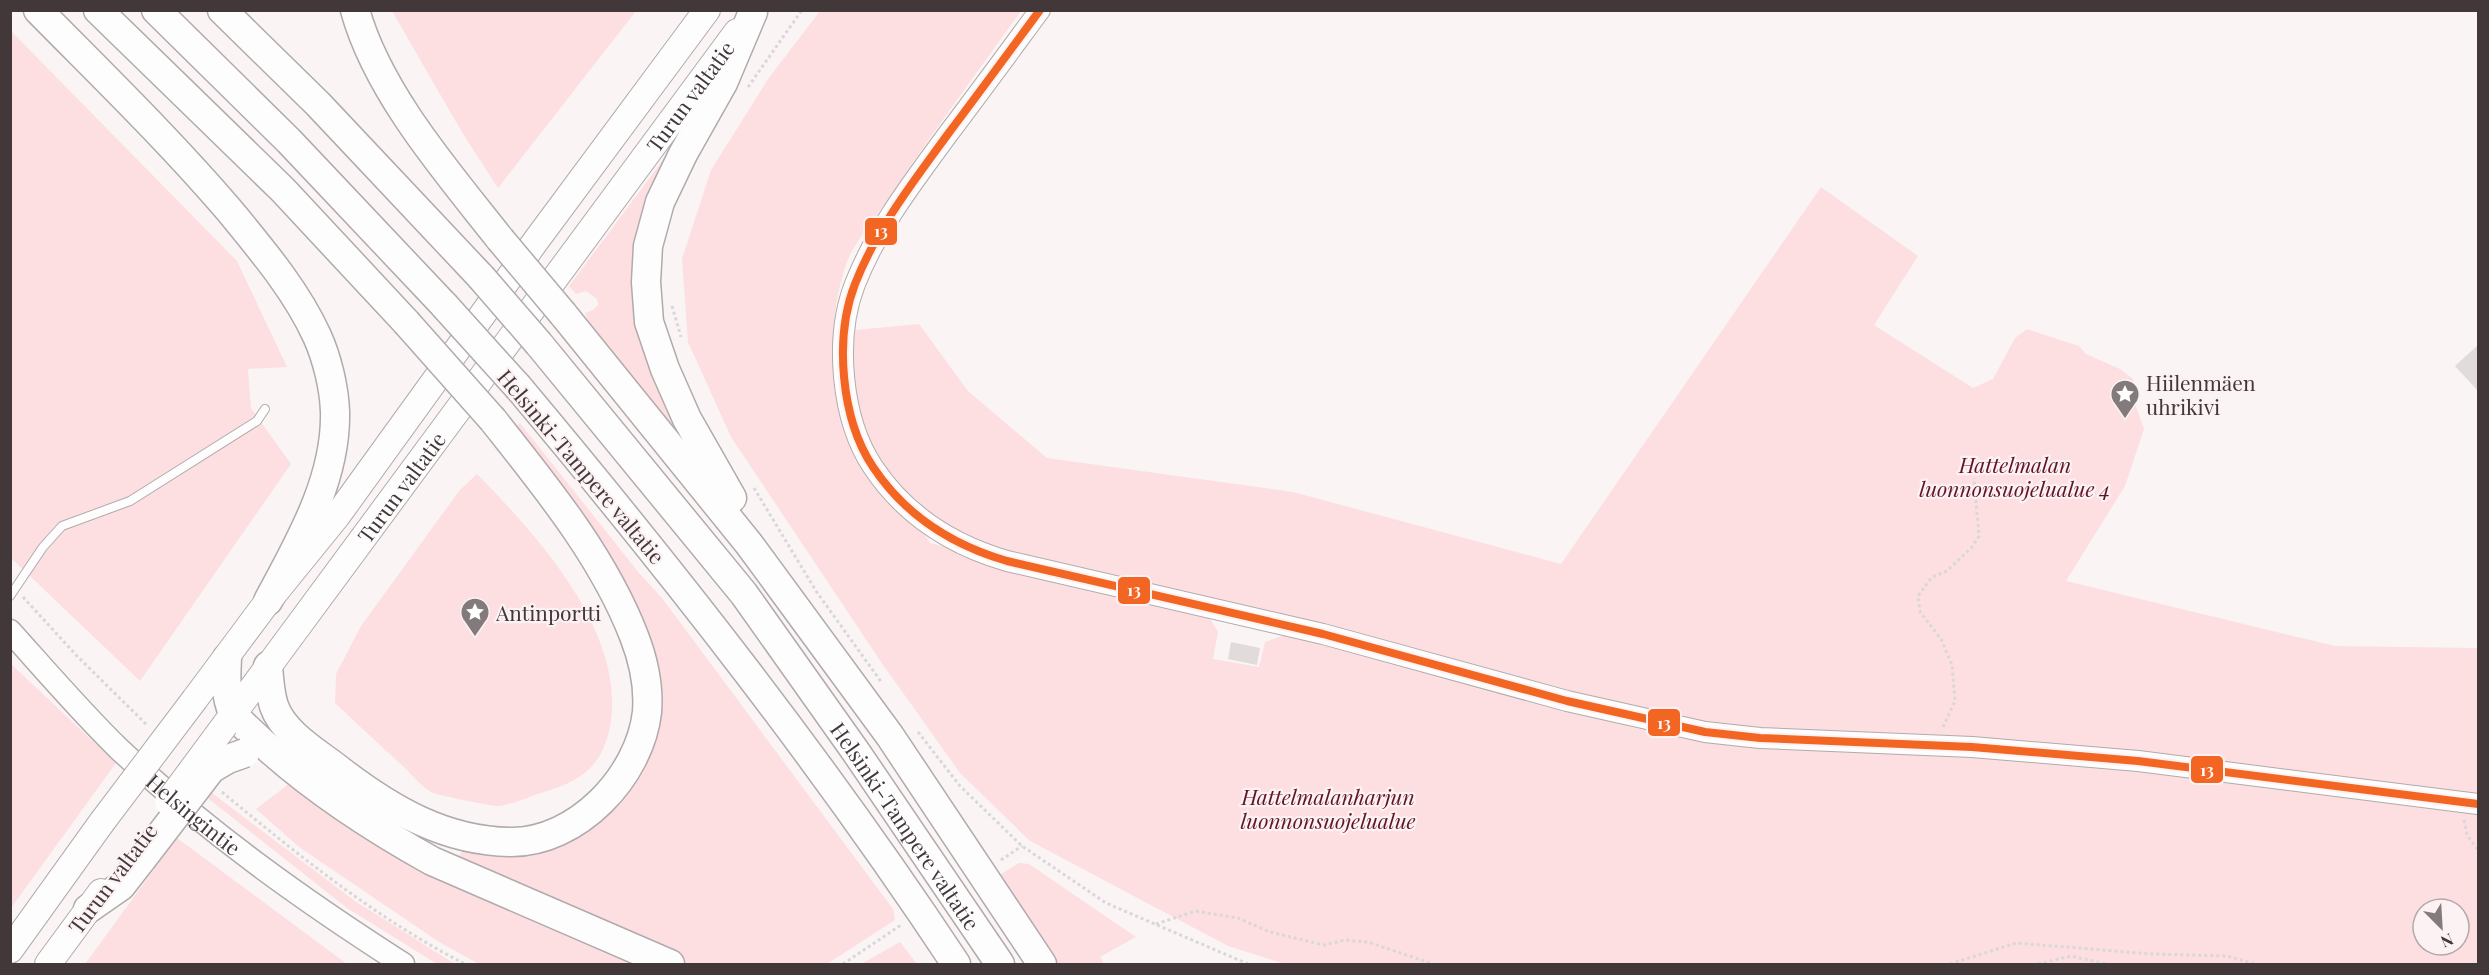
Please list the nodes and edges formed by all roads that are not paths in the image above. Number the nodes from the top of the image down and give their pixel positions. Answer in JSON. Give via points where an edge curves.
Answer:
{"nodes":[{"id":1,"x":38,"y":10,"type":"edge"},
{"id":2,"x":98,"y":10,"type":"edge"},
{"id":3,"x":156,"y":10,"type":"edge"},
{"id":4,"x":222,"y":10,"type":"edge"},
{"id":5,"x":355,"y":10,"type":"edge"},
{"id":6,"x":707,"y":10,"type":"edge"},
{"id":7,"x":1040,"y":10,"type":"edge"},
{"id":8,"x":753,"y":11,"type":"edge"},
{"id":9,"x":266,"y":409,"type":"dead end"},
{"id":10,"x":749,"y":544,"type":"junction"},
{"id":11,"x":10,"y":596,"type":"edge"},
{"id":12,"x":268,"y":601,"type":"junction"},
{"id":13,"x":10,"y":631,"type":"edge"},
{"id":14,"x":227,"y":658,"type":"junction"},
{"id":15,"x":268,"y":666,"type":"junction"},
{"id":16,"x":229,"y":720,"type":"junction"},
{"id":17,"x":284,"y":760,"type":"junction"},
{"id":18,"x":2470,"y":803,"type":"edge"},
{"id":19,"x":137,"y":855,"type":"junction"},
{"id":20,"x":88,"y":909,"type":"joint"},
{"id":21,"x":13,"y":944,"type":"edge"},
{"id":22,"x":48,"y":964,"type":"edge"},
{"id":23,"x":403,"y":964,"type":"edge"},
{"id":24,"x":670,"y":964,"type":"edge"},
{"id":25,"x":956,"y":964,"type":"edge"},
{"id":26,"x":1000,"y":964,"type":"edge"},
{"id":27,"x":1042,"y":964,"type":"edge"}],
"edges":[{"from":1,"to":12,"type":"highway","via":[[214,193],[272,264],[317,337],[328,369],[335,410],[332,450],[306,528]]},
{"from":2,"to":15,"type":"highway","bridge":true,"via":[[283,190],[494,420],[548,489],[615,594],[634,636],[645,680],[646,714],[629,767],[598,804],[574,823],[552,833],[512,842],[470,838],[383,803],[296,736],[275,708]]},
{"from":3,"to":25,"type":"highway","name":"Helsinki-Tampere valtatie","bridge":true,"via":[[289,141],[519,388],[710,622],[824,775]]},
{"from":4,"to":26,"type":"highway","name":"Helsinki-Tampere valtatie","bridge":true,"via":[[318,104],[481,277],[744,594]]},
{"from":5,"to":10,"type":"highway","bridge":true,"via":[[378,67],[431,152]]},
{"from":6,"to":12,"type":"highway","name":"Turun valtatie","via":[[337,516]]},
{"from":7,"to":18,"type":"street","via":[[886,220],[855,285],[847,318],[845,389],[861,448],[890,492],[952,541],[1007,561],[1323,634],[1631,717],[1705,732],[2138,761]]},
{"from":8,"to":10,"type":"highway","via":[[723,83],[660,202],[648,246],[646,282],[649,322],[665,369],[692,429],[742,514]]},
{"from":8,"to":15,"type":"highway","name":"Turun valtatie"},
{"from":9,"to":11,"type":"lane","via":[[257,421],[130,501],[62,526]]},
{"from":10,"to":27,"type":"highway","via":[[890,736]]},
{"from":12,"to":14,"type":"highway","name":"Turun valtatie"},
{"from":13,"to":23,"type":"main road","name":"Helsingintie","via":[[95,724],[197,818],[322,912]]},
{"from":14,"to":16,"type":"highway"},
{"from":14,"to":21,"type":"highway","name":"Turun valtatie","bridge":true},
{"from":15,"to":16,"type":"highway","name":"Turun valtatie"},
{"from":16,"to":17,"type":"highway"},
{"from":16,"to":19,"type":"highway","name":"Turun valtatie","bridge":true},
{"from":17,"to":19,"type":"highway","bridge":true,"via":[[245,753],[211,769]]},
{"from":17,"to":24,"type":"highway","via":[[350,811],[432,861]]},
{"from":19,"to":20,"type":"highway","via":[[121,886]]},
{"from":20,"to":22,"type":"highway","name":"Turun valtatie"}]}
